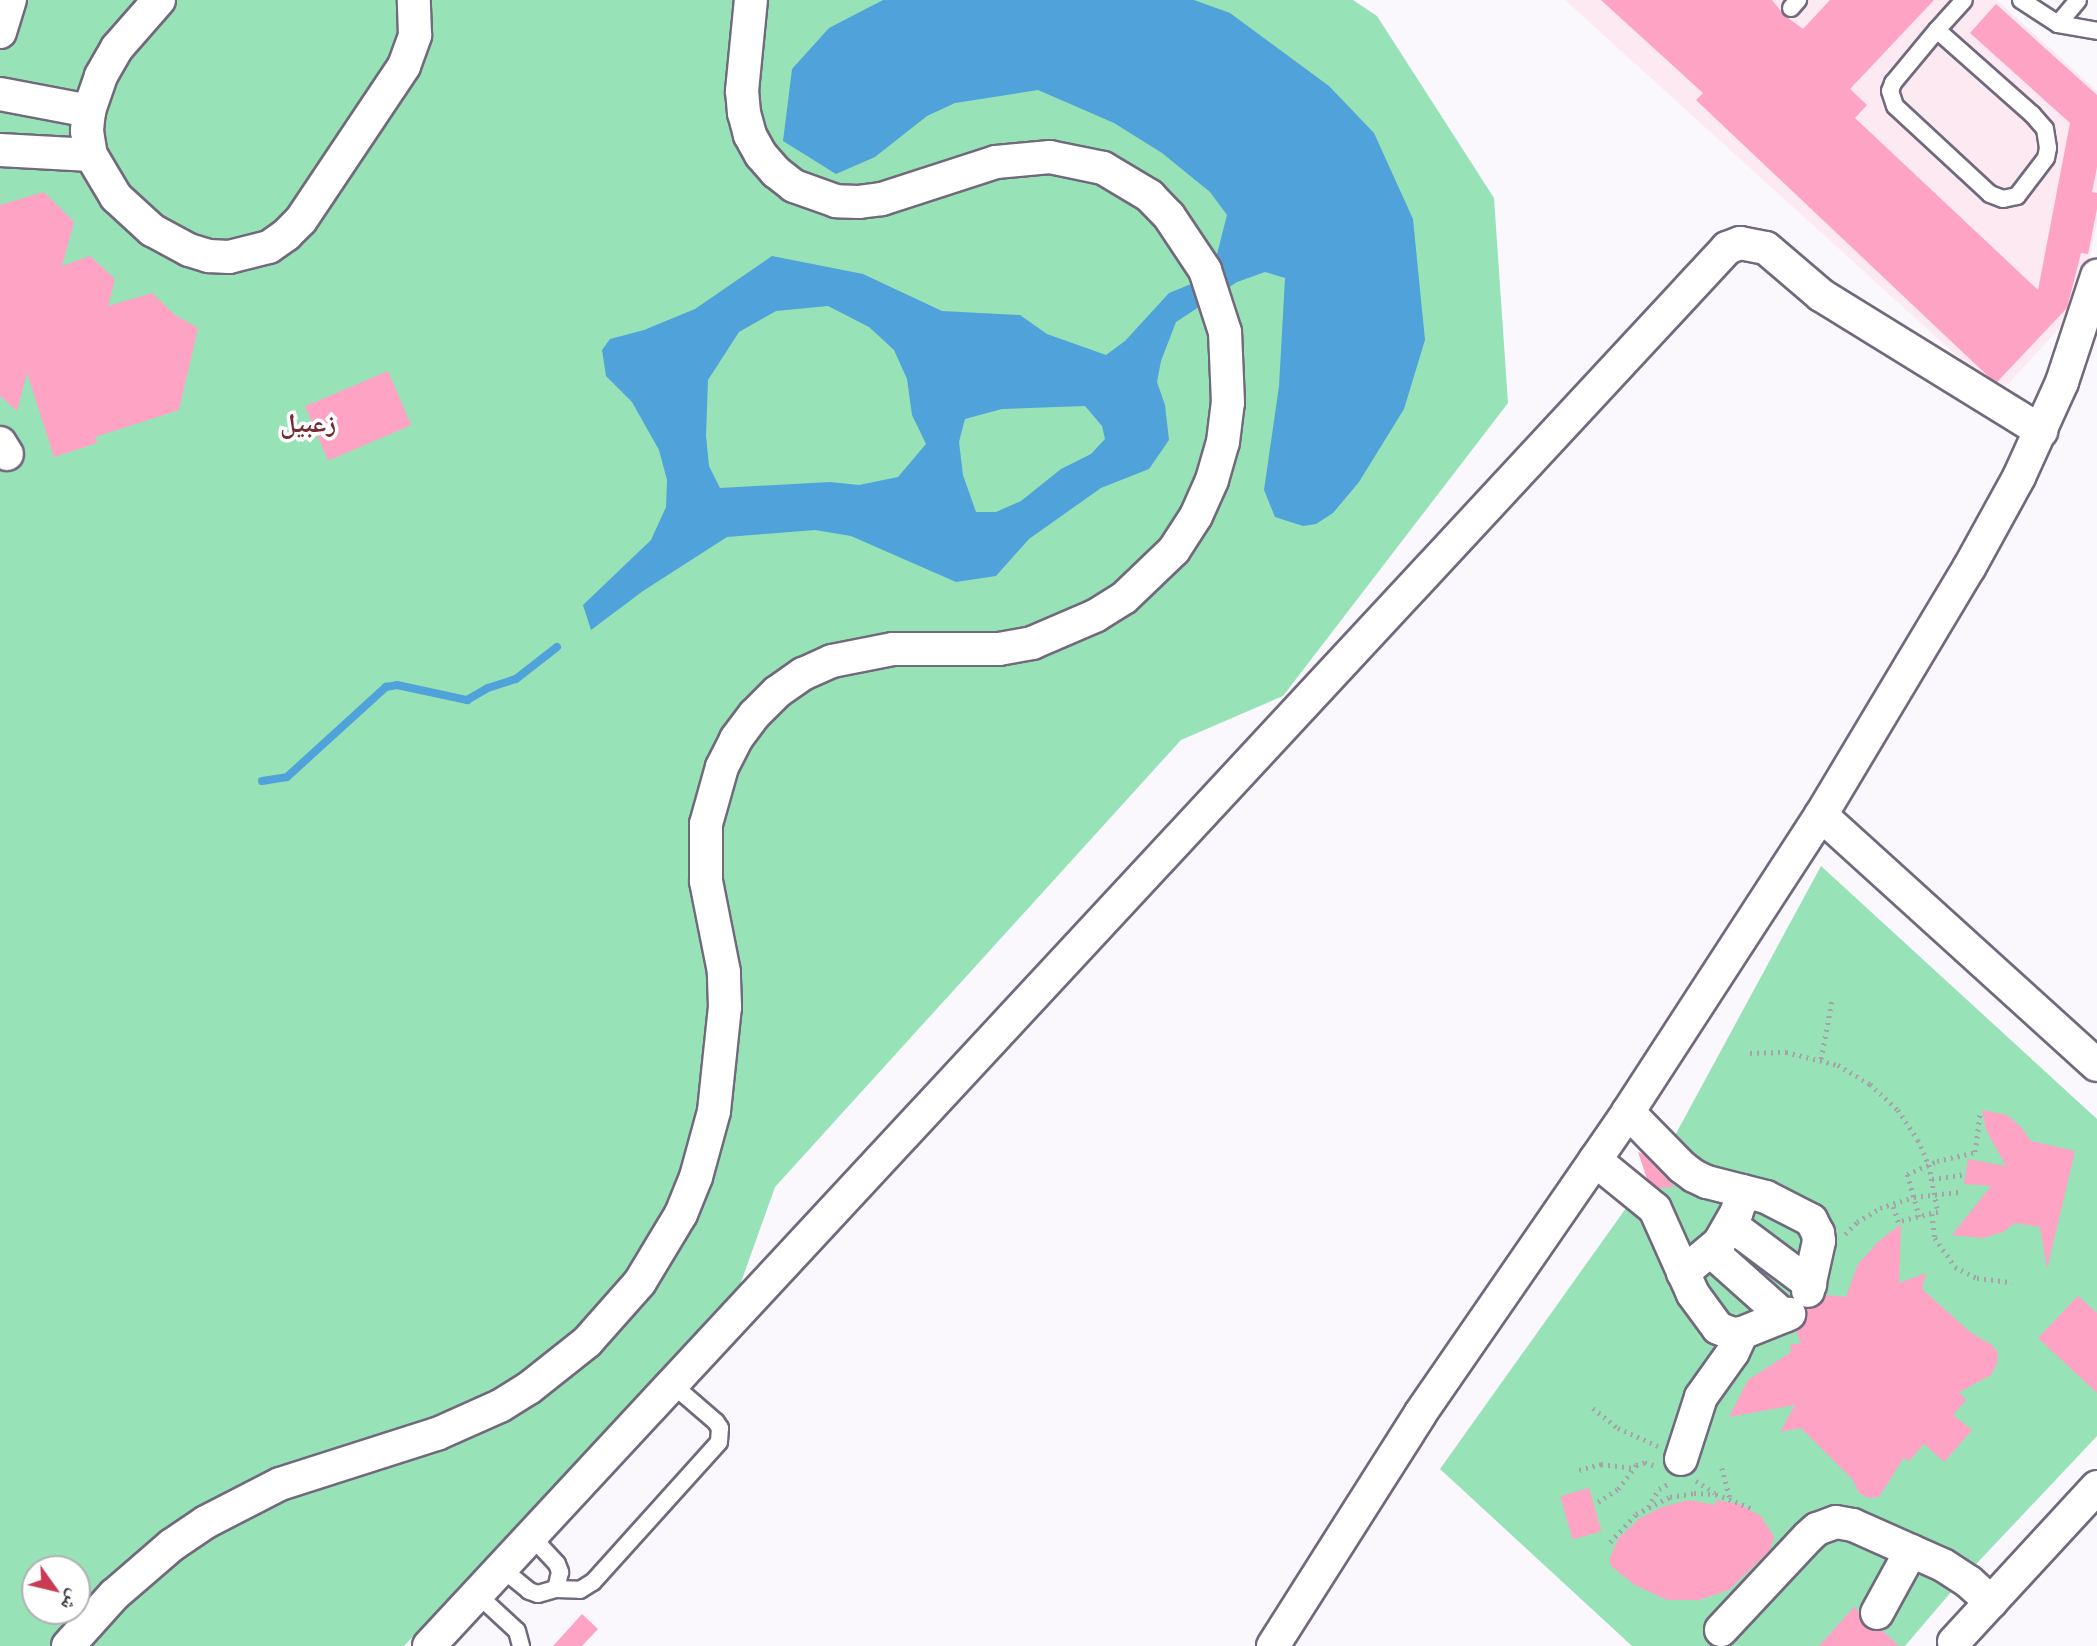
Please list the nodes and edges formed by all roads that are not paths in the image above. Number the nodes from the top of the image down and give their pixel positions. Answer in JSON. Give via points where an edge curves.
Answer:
{"nodes":[{"id":1,"x":10,"y":0,"type":"edge"},
{"id":2,"x":159,"y":0,"type":"edge"},
{"id":3,"x":414,"y":0,"type":"edge"},
{"id":4,"x":751,"y":0,"type":"edge"},
{"id":5,"x":1964,"y":0,"type":"edge"},
{"id":6,"x":2021,"y":0,"type":"edge"},
{"id":7,"x":2078,"y":0,"type":"edge"},
{"id":8,"x":2058,"y":24,"type":"junction"},
{"id":9,"x":1937,"y":30,"type":"junction"},
{"id":10,"x":2097,"y":31,"type":"edge"},
{"id":11,"x":0,"y":32,"type":"edge"},
{"id":12,"x":0,"y":92,"type":"edge"},
{"id":13,"x":0,"y":109,"type":"edge"},
{"id":14,"x":89,"y":111,"type":"junction"},
{"id":15,"x":0,"y":150,"type":"edge"},
{"id":16,"x":91,"y":155,"type":"junction"},
{"id":17,"x":2097,"y":276,"type":"edge"},
{"id":18,"x":2041,"y":431,"type":"junction"},
{"id":19,"x":1821,"y":815,"type":"junction"},
{"id":20,"x":2097,"y":1065,"type":"edge"},
{"id":21,"x":1628,"y":1112,"type":"junction"},
{"id":22,"x":1595,"y":1160,"type":"junction"},
{"id":23,"x":1744,"y":1191,"type":"junction"},
{"id":24,"x":1731,"y":1225,"type":"junction"},
{"id":25,"x":1711,"y":1251,"type":"junction"},
{"id":26,"x":1683,"y":1273,"type":"junction"},
{"id":27,"x":1798,"y":1301,"type":"junction"},
{"id":28,"x":1742,"y":1333,"type":"junction"},
{"id":29,"x":671,"y":1384,"type":"junction"},
{"id":30,"x":1673,"y":1459,"type":"road end"},
{"id":31,"x":2097,"y":1487,"type":"edge"},
{"id":32,"x":531,"y":1536,"type":"junction"},
{"id":33,"x":1911,"y":1551,"type":"junction"},
{"id":34,"x":501,"y":1568,"type":"junction"},
{"id":35,"x":556,"y":1589,"type":"junction"},
{"id":36,"x":477,"y":1594,"type":"junction"},
{"id":37,"x":1991,"y":1602,"type":"junction"},
{"id":38,"x":1877,"y":1613,"type":"dead end"},
{"id":39,"x":1721,"y":1630,"type":"dead end"},
{"id":40,"x":1954,"y":1642,"type":"dead end"},
{"id":41,"x":68,"y":1646,"type":"edge"},
{"id":42,"x":429,"y":1646,"type":"edge"},
{"id":43,"x":521,"y":1646,"type":"edge"},
{"id":44,"x":1273,"y":1646,"type":"edge"}],
"edges":[{"from":1,"to":11,"type":"street"},
{"from":2,"to":14,"type":"street","via":[[117,48]]},
{"from":3,"to":16,"type":"street","via":[[415,35],[404,66],[300,220],[269,247],[229,257],[209,256],[173,242],[132,215]]},
{"from":4,"to":41,"type":"street","via":[[744,113],[761,155],[794,186],[836,201],[859,202],[883,199],[996,162],[1050,157],[1103,168],[1150,196],[1205,270],[1225,332],[1228,403],[1212,480],[1174,550],[1133,590],[1095,616],[1032,643],[999,649],[893,649],[832,661],[786,686],[755,714],[722,767],[706,824],[706,881],[725,996],[715,1111],[681,1214],[640,1282],[587,1342],[500,1406],[437,1434],[280,1484],[206,1522],[114,1595]]},
{"from":5,"to":9,"type":"lane"},
{"from":6,"to":8,"type":"lane"},
{"from":7,"to":8,"type":"lane"},
{"from":8,"to":10,"type":"lane"},
{"from":9,"to":9,"type":"lane","via":[[2045,129],[2046,158],[2017,196],[2003,199],[1990,194],[1895,106],[1892,83]]},
{"from":12,"to":13,"type":"street"},
{"from":12,"to":14,"type":"street"},
{"from":14,"to":16,"type":"street"},
{"from":15,"to":16,"type":"street"},
{"from":17,"to":18,"type":"street"},
{"from":18,"to":19,"type":"street","via":[[1969,568]]},
{"from":18,"to":29,"type":"street","via":[[1821,295],[1766,248],[1740,243],[1727,248]]},
{"from":19,"to":20,"type":"street"},
{"from":19,"to":21,"type":"street"},
{"from":21,"to":22,"type":"street"},
{"from":21,"to":23,"type":"street","via":[[1682,1167],[1707,1182]]},
{"from":22,"to":26,"type":"street","via":[[1655,1209]]},
{"from":22,"to":44,"type":"street","via":[[1420,1414]]},
{"from":23,"to":24,"type":"street"},
{"from":23,"to":27,"type":"street","via":[[1779,1202],[1815,1226],[1819,1241]]},
{"from":24,"to":25,"type":"street"},
{"from":24,"to":27,"type":"street"},
{"from":25,"to":26,"type":"street"},
{"from":25,"to":27,"type":"street"},
{"from":26,"to":28,"type":"street","via":[[1712,1322],[1725,1332]]},
{"from":27,"to":28,"type":"street"},
{"from":28,"to":30,"type":"street","via":[[1701,1397]]},
{"from":29,"to":32,"type":"street"},
{"from":29,"to":35,"type":"lane","via":[[716,1422],[719,1442],[593,1581],[580,1590]]},
{"from":31,"to":37,"type":"street"},
{"from":32,"to":34,"type":"street"},
{"from":32,"to":35,"type":"lane","via":[[557,1564]]},
{"from":33,"to":37,"type":"street","via":[[1957,1573]]},
{"from":33,"to":38,"type":"street"},
{"from":33,"to":39,"type":"street","via":[[1853,1525],[1828,1524],[1808,1537]]},
{"from":34,"to":35,"type":"lane","via":[[529,1591]]},
{"from":34,"to":36,"type":"street"},
{"from":36,"to":42,"type":"street"},
{"from":36,"to":43,"type":"lane","via":[[517,1631]]},
{"from":37,"to":40,"type":"street"}]}
